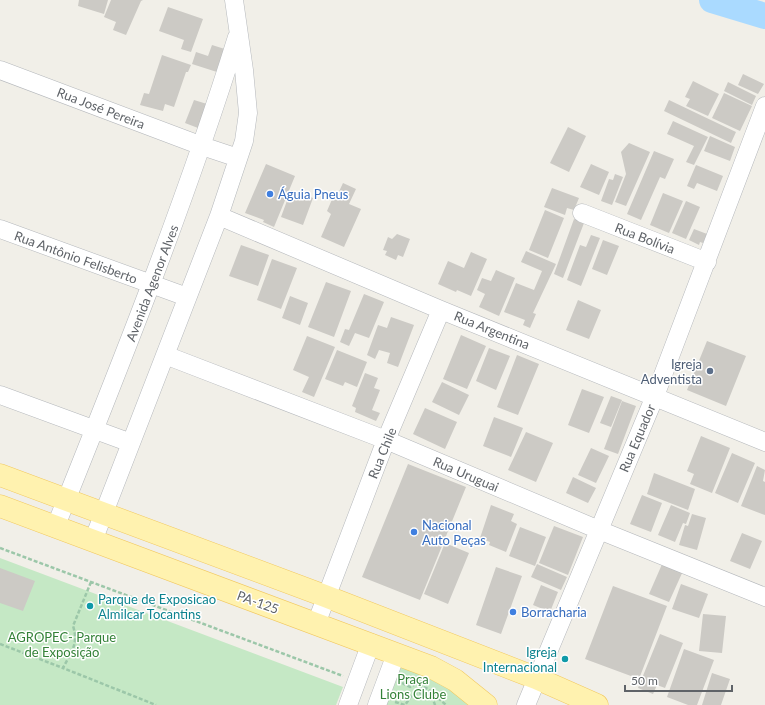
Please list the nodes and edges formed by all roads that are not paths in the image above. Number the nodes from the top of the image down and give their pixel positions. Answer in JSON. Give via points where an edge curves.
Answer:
{"nodes":[{"id":1,"x":233,"y":0,"type":"edge"},
{"id":2,"x":238,"y":35,"type":"junction"},
{"id":3,"x":0,"y":70,"type":"edge"},
{"id":4,"x":765,"y":106,"type":"edge"},
{"id":5,"x":202,"y":146,"type":"junction"},
{"id":6,"x":238,"y":158,"type":"junction"},
{"id":7,"x":582,"y":213,"type":"dead end"},
{"id":8,"x":219,"y":216,"type":"junction"},
{"id":9,"x":0,"y":229,"type":"edge"},
{"id":10,"x":707,"y":262,"type":"junction"},
{"id":11,"x":151,"y":285,"type":"junction"},
{"id":12,"x":188,"y":297,"type":"junction"},
{"id":13,"x":441,"y":310,"type":"junction"},
{"id":14,"x":165,"y":355,"type":"junction"},
{"id":15,"x":0,"y":395,"type":"edge"},
{"id":16,"x":656,"y":396,"type":"junction"},
{"id":17,"x":96,"y":431,"type":"junction"},
{"id":18,"x":386,"y":440,"type":"junction"},
{"id":19,"x":765,"y":442,"type":"edge"},
{"id":20,"x":131,"y":443,"type":"junction"},
{"id":21,"x":0,"y":475,"type":"edge"},
{"id":22,"x":67,"y":500,"type":"junction"},
{"id":23,"x":0,"y":506,"type":"edge"},
{"id":24,"x":103,"y":514,"type":"junction"},
{"id":25,"x":55,"y":528,"type":"junction"},
{"id":26,"x":599,"y":530,"type":"junction"},
{"id":27,"x":93,"y":541,"type":"junction"},
{"id":28,"x":325,"y":596,"type":"junction"},
{"id":29,"x":765,"y":598,"type":"edge"},
{"id":30,"x":316,"y":624,"type":"junction"},
{"id":31,"x":371,"y":643,"type":"junction"},
{"id":32,"x":396,"y":654,"type":"junction"},
{"id":33,"x":536,"y":678,"type":"junction"},
{"id":34,"x":384,"y":703,"type":"edge"},
{"id":35,"x":348,"y":705,"type":"edge"},
{"id":36,"x":486,"y":705,"type":"edge"},
{"id":37,"x":526,"y":705,"type":"edge"},
{"id":38,"x":597,"y":705,"type":"edge"}],
"edges":[{"from":1,"to":2,"type":"street"},
{"from":2,"to":5,"type":"street","name":"Avenida Agenor Alves"},
{"from":2,"to":6,"type":"street","via":[[248,113]]},
{"from":3,"to":5,"type":"street","name":"Rua José Pereira"},
{"from":4,"to":10,"type":"street","name":"Rua Equador"},
{"from":5,"to":6,"type":"street","name":"Rua José Pereira"},
{"from":5,"to":11,"type":"street","name":"Avenida Agenor Alves"},
{"from":6,"to":8,"type":"street"},
{"from":7,"to":10,"type":"street","name":"Rua Bolívia"},
{"from":8,"to":12,"type":"street"},
{"from":8,"to":13,"type":"street","name":"Rua Argentina"},
{"from":9,"to":11,"type":"street","name":"Rua Antônio Felisberto"},
{"from":10,"to":16,"type":"street","name":"Rua Equador"},
{"from":11,"to":12,"type":"street","name":"Rua Antônio Felisberto"},
{"from":11,"to":17,"type":"street","name":"Avenida Agenor Alves"},
{"from":12,"to":14,"type":"street"},
{"from":13,"to":16,"type":"street","name":"Rua Argentina"},
{"from":13,"to":18,"type":"street","name":"Rua Chile"},
{"from":14,"to":18,"type":"street","name":"Rua Uruguai"},
{"from":14,"to":20,"type":"street"},
{"from":15,"to":17,"type":"street"},
{"from":16,"to":19,"type":"street","name":"Rua Argentina"},
{"from":16,"to":26,"type":"street","name":"Rua Equador"},
{"from":17,"to":20,"type":"street"},
{"from":17,"to":22,"type":"street","name":"Avenida Agenor Alves"},
{"from":18,"to":26,"type":"street","name":"Rua Uruguai"},
{"from":18,"to":28,"type":"street","name":"Rua Chile"},
{"from":20,"to":24,"type":"street"},
{"from":21,"to":22,"type":"main road"},
{"from":22,"to":24,"type":"main road"},
{"from":22,"to":25,"type":"street","name":"Avenida Agenor Alves"},
{"from":23,"to":25,"type":"main road","name":"PA-125","number":"PA-125"},
{"from":24,"to":27,"type":"street"},
{"from":24,"to":28,"type":"main road"},
{"from":25,"to":27,"type":"main road","name":"PA-125","number":"PA-125"},
{"from":26,"to":29,"type":"street","name":"Rua Uruguai"},
{"from":26,"to":33,"type":"street","name":"Rua Equador"},
{"from":27,"to":30,"type":"main road","name":"PA-125","number":"PA-125"},
{"from":28,"to":30,"type":"street","name":"Rua Chile"},
{"from":28,"to":33,"type":"main road"},
{"from":30,"to":31,"type":"main road","name":"PA-125","number":"PA-125"},
{"from":31,"to":32,"type":"main road","name":"PA-125","number":"PA-125"},
{"from":31,"to":35,"type":"street"},
{"from":32,"to":34,"type":"street"},
{"from":32,"to":36,"type":"main road","name":"PA-125","number":"PA-125","via":[[431,667],[455,680]]},
{"from":33,"to":37,"type":"street","name":"Rua Equador"},
{"from":33,"to":38,"type":"main road"}]}
